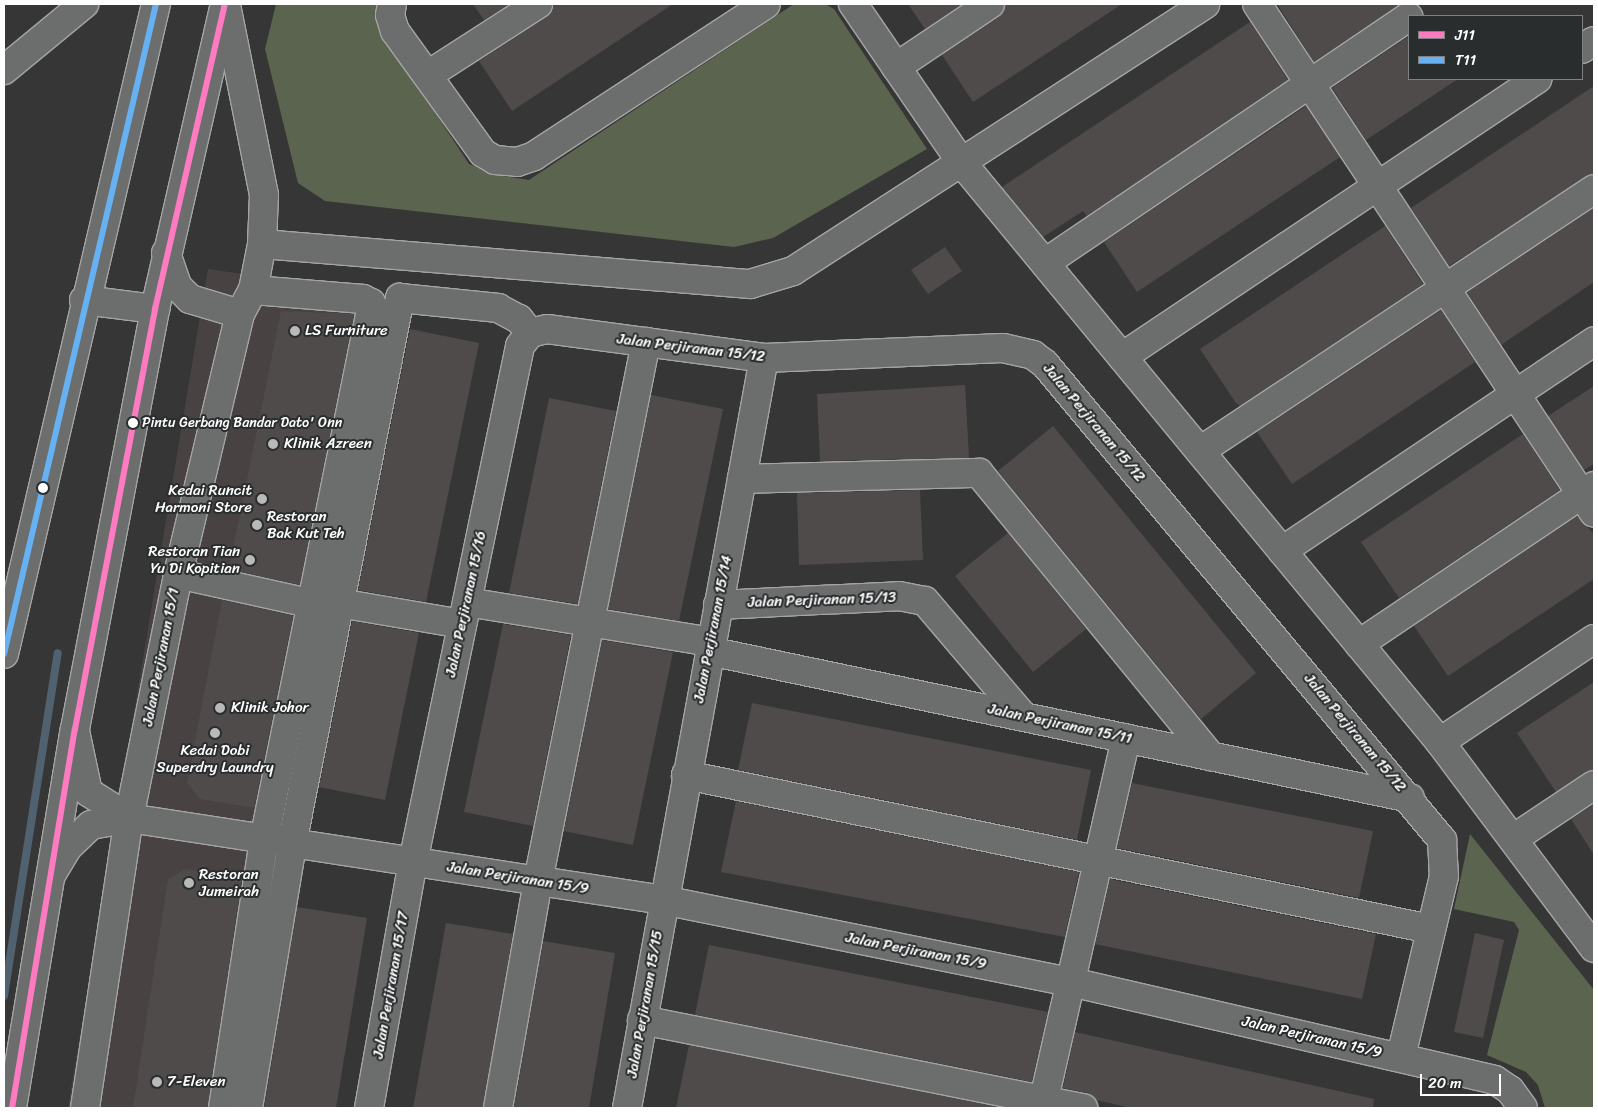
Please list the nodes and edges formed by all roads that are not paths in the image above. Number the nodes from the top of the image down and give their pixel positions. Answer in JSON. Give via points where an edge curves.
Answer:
{"nodes":[{"id":1,"x":84,"y":4,"type":"edge"},
{"id":2,"x":156,"y":4,"type":"edge"},
{"id":3,"x":225,"y":4,"type":"edge"},
{"id":4,"x":392,"y":4,"type":"edge"},
{"id":5,"x":538,"y":4,"type":"edge"},
{"id":6,"x":766,"y":4,"type":"edge"},
{"id":7,"x":853,"y":4,"type":"edge"},
{"id":8,"x":990,"y":4,"type":"edge"},
{"id":9,"x":1205,"y":4,"type":"edge"},
{"id":10,"x":1257,"y":4,"type":"edge"},
{"id":11,"x":1429,"y":4,"type":"edge"},
{"id":12,"x":1413,"y":15,"type":"edge"},
{"id":13,"x":1408,"y":18,"type":"edge"},
{"id":14,"x":1594,"y":40,"type":"edge"},
{"id":15,"x":1583,"y":48,"type":"edge"},
{"id":16,"x":896,"y":67,"type":"junction"},
{"id":17,"x":4,"y":70,"type":"edge"},
{"id":18,"x":428,"y":75,"type":"junction"},
{"id":19,"x":1536,"y":80,"type":"edge"},
{"id":20,"x":1310,"y":84,"type":"junction"},
{"id":21,"x":962,"y":163,"type":"junction"},
{"id":22,"x":1377,"y":186,"type":"junction"},
{"id":23,"x":1594,"y":189,"type":"edge"},
{"id":24,"x":262,"y":244,"type":"junction"},
{"id":25,"x":166,"y":253,"type":"junction"},
{"id":26,"x":1045,"y":263,"type":"junction"},
{"id":27,"x":1445,"y":288,"type":"junction"},
{"id":28,"x":253,"y":290,"type":"junction"},
{"id":29,"x":84,"y":300,"type":"junction"},
{"id":30,"x":155,"y":309,"type":"junction"},
{"id":31,"x":240,"y":314,"type":"junction"},
{"id":32,"x":532,"y":336,"type":"junction"},
{"id":33,"x":646,"y":342,"type":"junction"},
{"id":34,"x":1594,"y":342,"type":"edge"},
{"id":35,"x":1122,"y":357,"type":"junction"},
{"id":36,"x":764,"y":358,"type":"junction"},
{"id":37,"x":1516,"y":394,"type":"junction"},
{"id":38,"x":1200,"y":451,"type":"junction"},
{"id":39,"x":742,"y":479,"type":"junction"},
{"id":40,"x":1590,"y":498,"type":"edge"},
{"id":41,"x":1282,"y":550,"type":"junction"},
{"id":42,"x":178,"y":574,"type":"junction"},
{"id":43,"x":339,"y":603,"type":"junction"},
{"id":44,"x":313,"y":604,"type":"junction"},
{"id":45,"x":718,"y":605,"type":"junction"},
{"id":46,"x":465,"y":613,"type":"junction"},
{"id":47,"x":590,"y":622,"type":"junction"},
{"id":48,"x":1594,"y":639,"type":"edge"},
{"id":49,"x":1359,"y":644,"type":"junction"},
{"id":50,"x":710,"y":647,"type":"junction"},
{"id":51,"x":4,"y":654,"type":"edge"},
{"id":52,"x":1023,"y":716,"type":"junction"},
{"id":53,"x":75,"y":728,"type":"junction"},
{"id":54,"x":1126,"y":738,"type":"junction"},
{"id":55,"x":1440,"y":742,"type":"junction"},
{"id":56,"x":1211,"y":756,"type":"junction"},
{"id":57,"x":686,"y":775,"type":"junction"},
{"id":58,"x":1594,"y":785,"type":"edge"},
{"id":59,"x":1410,"y":798,"type":"junction"},
{"id":60,"x":129,"y":818,"type":"junction"},
{"id":61,"x":1513,"y":839,"type":"junction"},
{"id":62,"x":264,"y":840,"type":"junction"},
{"id":63,"x":292,"y":844,"type":"junction"},
{"id":64,"x":1098,"y":858,"type":"junction"},
{"id":65,"x":413,"y":862,"type":"junction"},
{"id":66,"x":51,"y":875,"type":"junction"},
{"id":67,"x":538,"y":881,"type":"junction"},
{"id":68,"x":663,"y":900,"type":"junction"},
{"id":69,"x":1430,"y":929,"type":"junction"},
{"id":70,"x":1592,"y":939,"type":"edge"},
{"id":71,"x":1072,"y":982,"type":"junction"},
{"id":72,"x":642,"y":1020,"type":"junction"},
{"id":73,"x":1401,"y":1057,"type":"junction"},
{"id":74,"x":1043,"y":1104,"type":"edge"},
{"id":75,"x":12,"y":1108,"type":"edge"},
{"id":76,"x":85,"y":1108,"type":"edge"},
{"id":77,"x":223,"y":1108,"type":"edge"},
{"id":78,"x":248,"y":1108,"type":"edge"},
{"id":79,"x":369,"y":1108,"type":"edge"},
{"id":80,"x":498,"y":1108,"type":"edge"},
{"id":81,"x":627,"y":1108,"type":"edge"},
{"id":82,"x":1083,"y":1108,"type":"edge"},
{"id":83,"x":1522,"y":1108,"type":"edge"}],
"edges":[{"from":1,"to":17,"type":"street"},
{"from":2,"to":29,"type":"street"},
{"from":3,"to":24,"type":"street","name":"Jalan Perjiranan 15/1","via":[[264,196]]},
{"from":3,"to":25,"type":"street"},
{"from":4,"to":18,"type":"street","via":[[390,15],[394,31]]},
{"from":5,"to":18,"type":"street"},
{"from":6,"to":18,"type":"street","via":[[534,156],[517,162],[495,160],[483,152]]},
{"from":7,"to":16,"type":"street"},
{"from":8,"to":16,"type":"street"},
{"from":9,"to":21,"type":"street"},
{"from":10,"to":20,"type":"street"},
{"from":11,"to":12,"type":"street"},
{"from":13,"to":20,"type":"street"},
{"from":14,"to":15,"type":"street"},
{"from":16,"to":21,"type":"street"},
{"from":19,"to":22,"type":"street"},
{"from":20,"to":22,"type":"street"},
{"from":20,"to":26,"type":"street"},
{"from":21,"to":24,"type":"street","via":[[793,272],[750,284]]},
{"from":21,"to":26,"type":"street"},
{"from":22,"to":27,"type":"street"},
{"from":22,"to":35,"type":"street"},
{"from":23,"to":27,"type":"street"},
{"from":24,"to":28,"type":"street","name":"Jalan Perjiranan 15/1"},
{"from":25,"to":30,"type":"street"},
{"from":25,"to":31,"type":"street","via":[[178,287],[190,299]]},
{"from":26,"to":35,"type":"street"},
{"from":27,"to":37,"type":"street"},
{"from":27,"to":38,"type":"street"},
{"from":28,"to":31,"type":"street","name":"Jalan Perjiranan 15/1"},
{"from":28,"to":44,"type":"street","via":[[370,303]]},
{"from":29,"to":30,"type":"street"},
{"from":29,"to":51,"type":"street"},
{"from":30,"to":53,"type":"street"},
{"from":31,"to":42,"type":"street","name":"Jalan Perjiranan 15/1"},
{"from":32,"to":33,"type":"street","name":"Jalan Perjiranan 15/12"},
{"from":32,"to":43,"type":"street","via":[[519,319],[498,308],[400,298]]},
{"from":32,"to":46,"type":"street","name":"Jalan Perjiranan 15/16"},
{"from":33,"to":36,"type":"street","name":"Jalan Perjiranan 15/12"},
{"from":33,"to":47,"type":"street"},
{"from":34,"to":37,"type":"street"},
{"from":35,"to":38,"type":"street"},
{"from":36,"to":39,"type":"street","name":"Jalan Perjiranan 15/14"},
{"from":36,"to":59,"type":"street","name":"Jalan Perjiranan 15/12","via":[[1003,348],[1033,355]]},
{"from":37,"to":40,"type":"street"},
{"from":37,"to":41,"type":"street"},
{"from":38,"to":41,"type":"street"},
{"from":39,"to":45,"type":"street","name":"Jalan Perjiranan 15/14"},
{"from":39,"to":56,"type":"street","via":[[979,473]]},
{"from":40,"to":49,"type":"street"},
{"from":41,"to":49,"type":"street"},
{"from":42,"to":44,"type":"street"},
{"from":42,"to":60,"type":"street","name":"Jalan Perjiranan 15/1"},
{"from":43,"to":46,"type":"street","name":"Jalan Perjiranan 15/11"},
{"from":43,"to":63,"type":"street"},
{"from":44,"to":62,"type":"street"},
{"from":45,"to":50,"type":"street","name":"Jalan Perjiranan 15/14"},
{"from":45,"to":52,"type":"street","name":"Jalan Perjiranan 15/13","via":[[899,596],[924,601]]},
{"from":46,"to":47,"type":"street","name":"Jalan Perjiranan 15/11"},
{"from":46,"to":65,"type":"street","name":"Jalan Perjiranan 15/16"},
{"from":47,"to":50,"type":"street","name":"Jalan Perjiranan 15/11"},
{"from":47,"to":67,"type":"street"},
{"from":48,"to":55,"type":"street"},
{"from":49,"to":55,"type":"street"},
{"from":50,"to":52,"type":"street","name":"Jalan Perjiranan 15/11"},
{"from":50,"to":57,"type":"street","name":"Jalan Perjiranan 15/14"},
{"from":52,"to":54,"type":"street","name":"Jalan Perjiranan 15/11"},
{"from":53,"to":60,"type":"street","via":[[88,792]]},
{"from":53,"to":66,"type":"street"},
{"from":54,"to":56,"type":"street","name":"Jalan Perjiranan 15/11"},
{"from":54,"to":64,"type":"street"},
{"from":55,"to":61,"type":"street"},
{"from":56,"to":59,"type":"street","name":"Jalan Perjiranan 15/11"},
{"from":57,"to":64,"type":"street"},
{"from":57,"to":68,"type":"street","name":"Jalan Perjiranan 15/14"},
{"from":58,"to":61,"type":"street"},
{"from":59,"to":69,"type":"street","name":"Jalan Perjiranan 15/12","via":[[1442,840],[1446,855]]},
{"from":60,"to":62,"type":"street","name":"Jalan Perjiranan 15/9"},
{"from":60,"to":66,"type":"street","via":[[90,825],[67,848]]},
{"from":60,"to":76,"type":"street","name":"Jalan Perjiranan 15/1"},
{"from":61,"to":70,"type":"street"},
{"from":62,"to":63,"type":"street","name":"Jalan Perjiranan 15/9"},
{"from":62,"to":77,"type":"street"},
{"from":63,"to":65,"type":"street","name":"Jalan Perjiranan 15/9"},
{"from":63,"to":78,"type":"street"},
{"from":64,"to":69,"type":"street"},
{"from":64,"to":71,"type":"street"},
{"from":65,"to":67,"type":"street","name":"Jalan Perjiranan 15/9"},
{"from":65,"to":79,"type":"street","name":"Jalan Perjiranan 15/17"},
{"from":66,"to":75,"type":"street"},
{"from":67,"to":68,"type":"street","name":"Jalan Perjiranan 15/9"},
{"from":67,"to":80,"type":"street"},
{"from":68,"to":71,"type":"street","name":"Jalan Perjiranan 15/9"},
{"from":68,"to":72,"type":"street","name":"Jalan Perjiranan 15/15"},
{"from":69,"to":73,"type":"street","name":"Jalan Perjiranan 15/12"},
{"from":71,"to":73,"type":"street","name":"Jalan Perjiranan 15/9"},
{"from":71,"to":74,"type":"street"},
{"from":72,"to":74,"type":"street"},
{"from":72,"to":81,"type":"street","name":"Jalan Perjiranan 15/15"},
{"from":73,"to":83,"type":"street","name":"Jalan Perjiranan 15/9","via":[[1495,1080],[1510,1090]]},
{"from":74,"to":82,"type":"street"}]}
